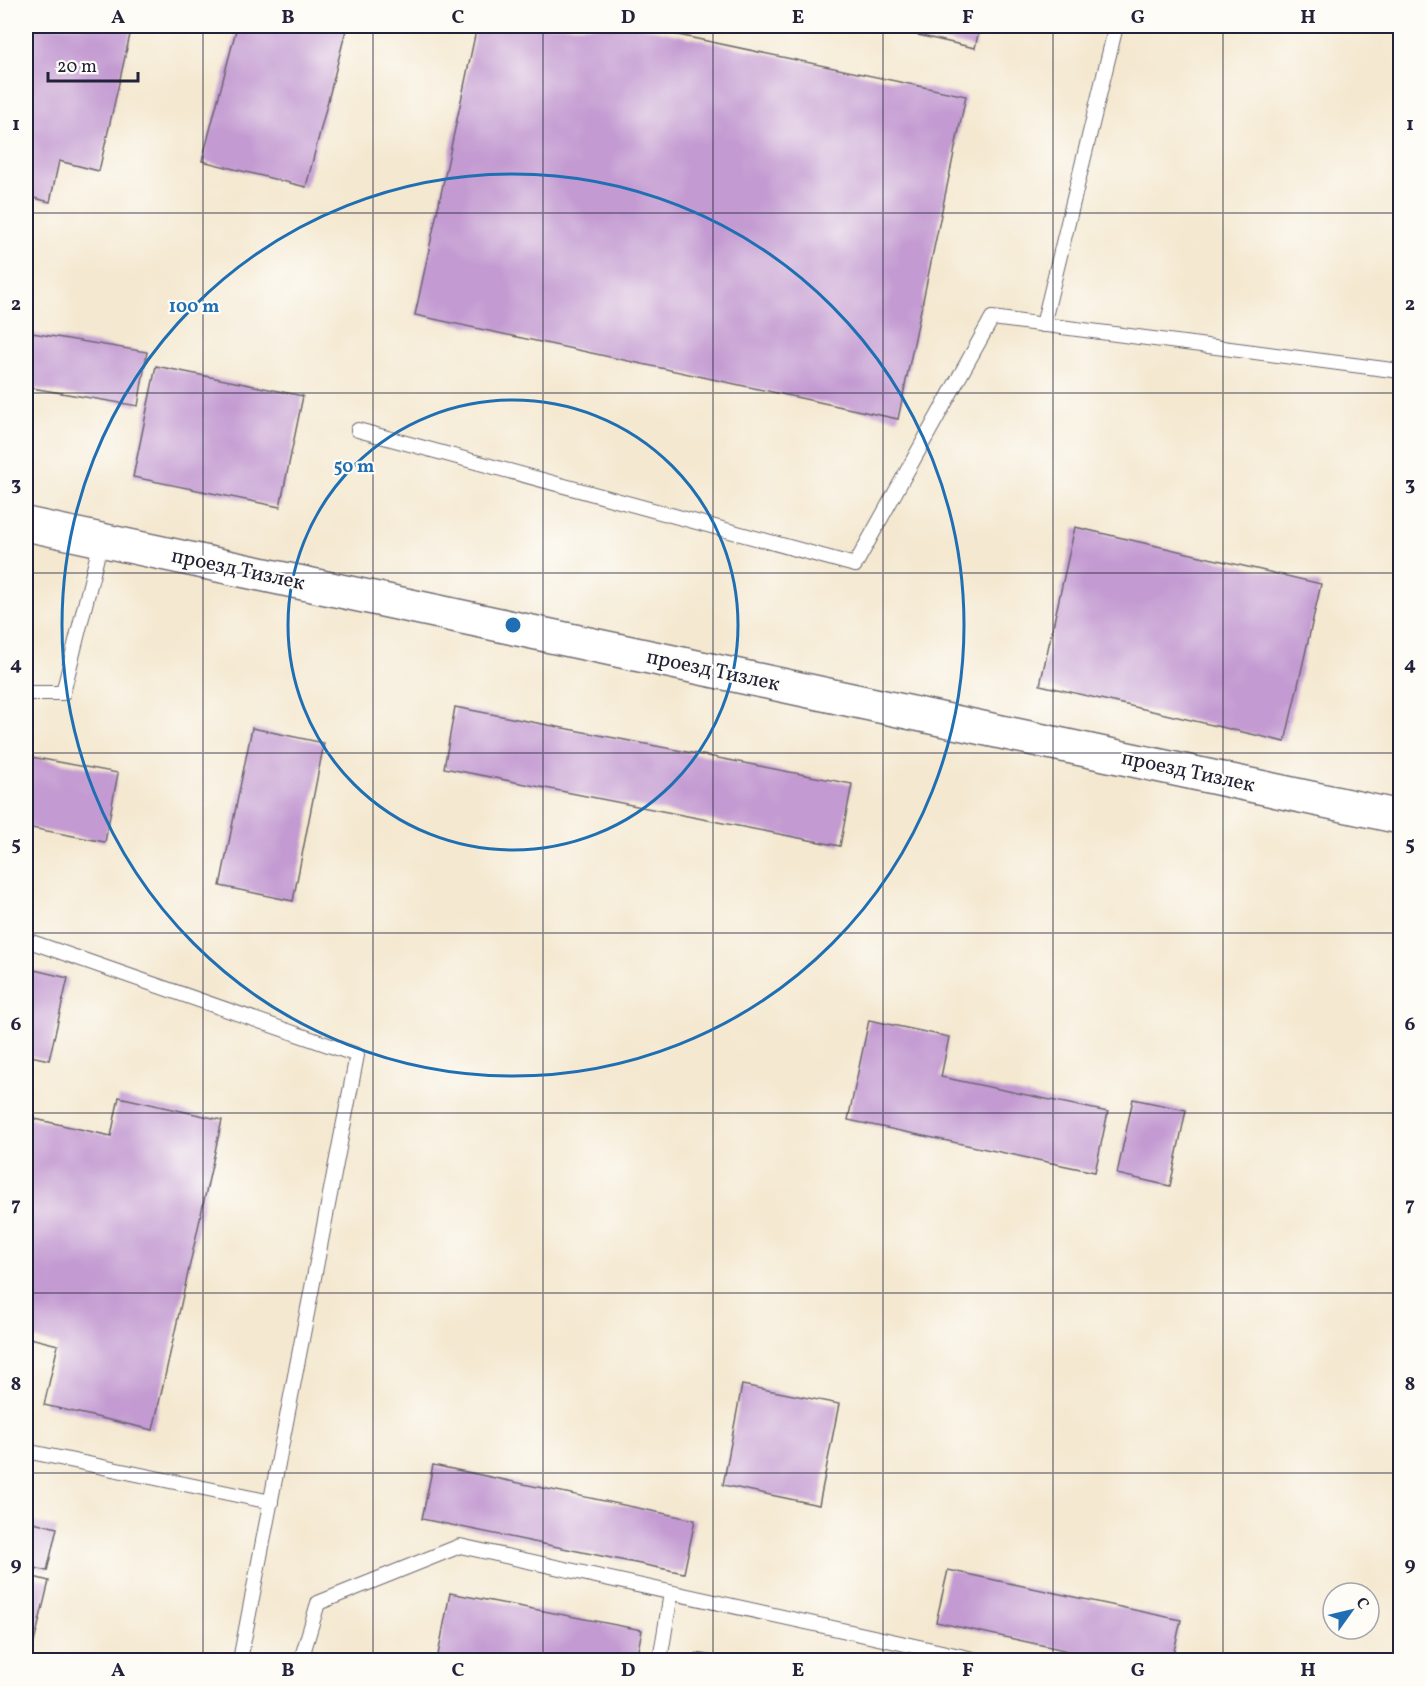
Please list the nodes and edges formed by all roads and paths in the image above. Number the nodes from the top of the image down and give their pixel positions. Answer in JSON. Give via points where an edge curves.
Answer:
{"nodes":[{"id":1,"x":1116,"y":26,"type":"edge"},
{"id":2,"x":1043,"y":325,"type":"junction"},
{"id":3,"x":1401,"y":371,"type":"edge"},
{"id":4,"x":358,"y":430,"type":"dead end"},
{"id":5,"x":26,"y":525,"type":"edge"},
{"id":6,"x":101,"y":541,"type":"junction"},
{"id":7,"x":26,"y":693,"type":"edge"},
{"id":8,"x":1401,"y":817,"type":"edge"},
{"id":9,"x":26,"y":940,"type":"edge"},
{"id":10,"x":26,"y":1451,"type":"edge"},
{"id":11,"x":271,"y":1502,"type":"junction"},
{"id":12,"x":671,"y":1593,"type":"junction"},
{"id":13,"x":240,"y":1660,"type":"edge"},
{"id":14,"x":301,"y":1660,"type":"edge"},
{"id":15,"x":660,"y":1660,"type":"edge"},
{"id":16,"x":978,"y":1660,"type":"edge"}],
"edges":[{"from":1,"to":2,"type":"lane"},
{"from":2,"to":3,"type":"lane"},
{"from":2,"to":4,"type":"lane","via":[[992,318],[855,565]]},
{"from":5,"to":6,"type":"street","name":"проезд Тизлек"},
{"from":6,"to":7,"type":"lane","via":[[63,693]]},
{"from":6,"to":8,"type":"street","name":"проезд Тизлек"},
{"from":9,"to":11,"type":"lane","via":[[357,1054]]},
{"from":10,"to":11,"type":"lane"},
{"from":11,"to":13,"type":"lane"},
{"from":12,"to":14,"type":"lane","via":[[460,1546],[318,1603]]},
{"from":12,"to":15,"type":"lane"},
{"from":12,"to":16,"type":"lane"}]}
